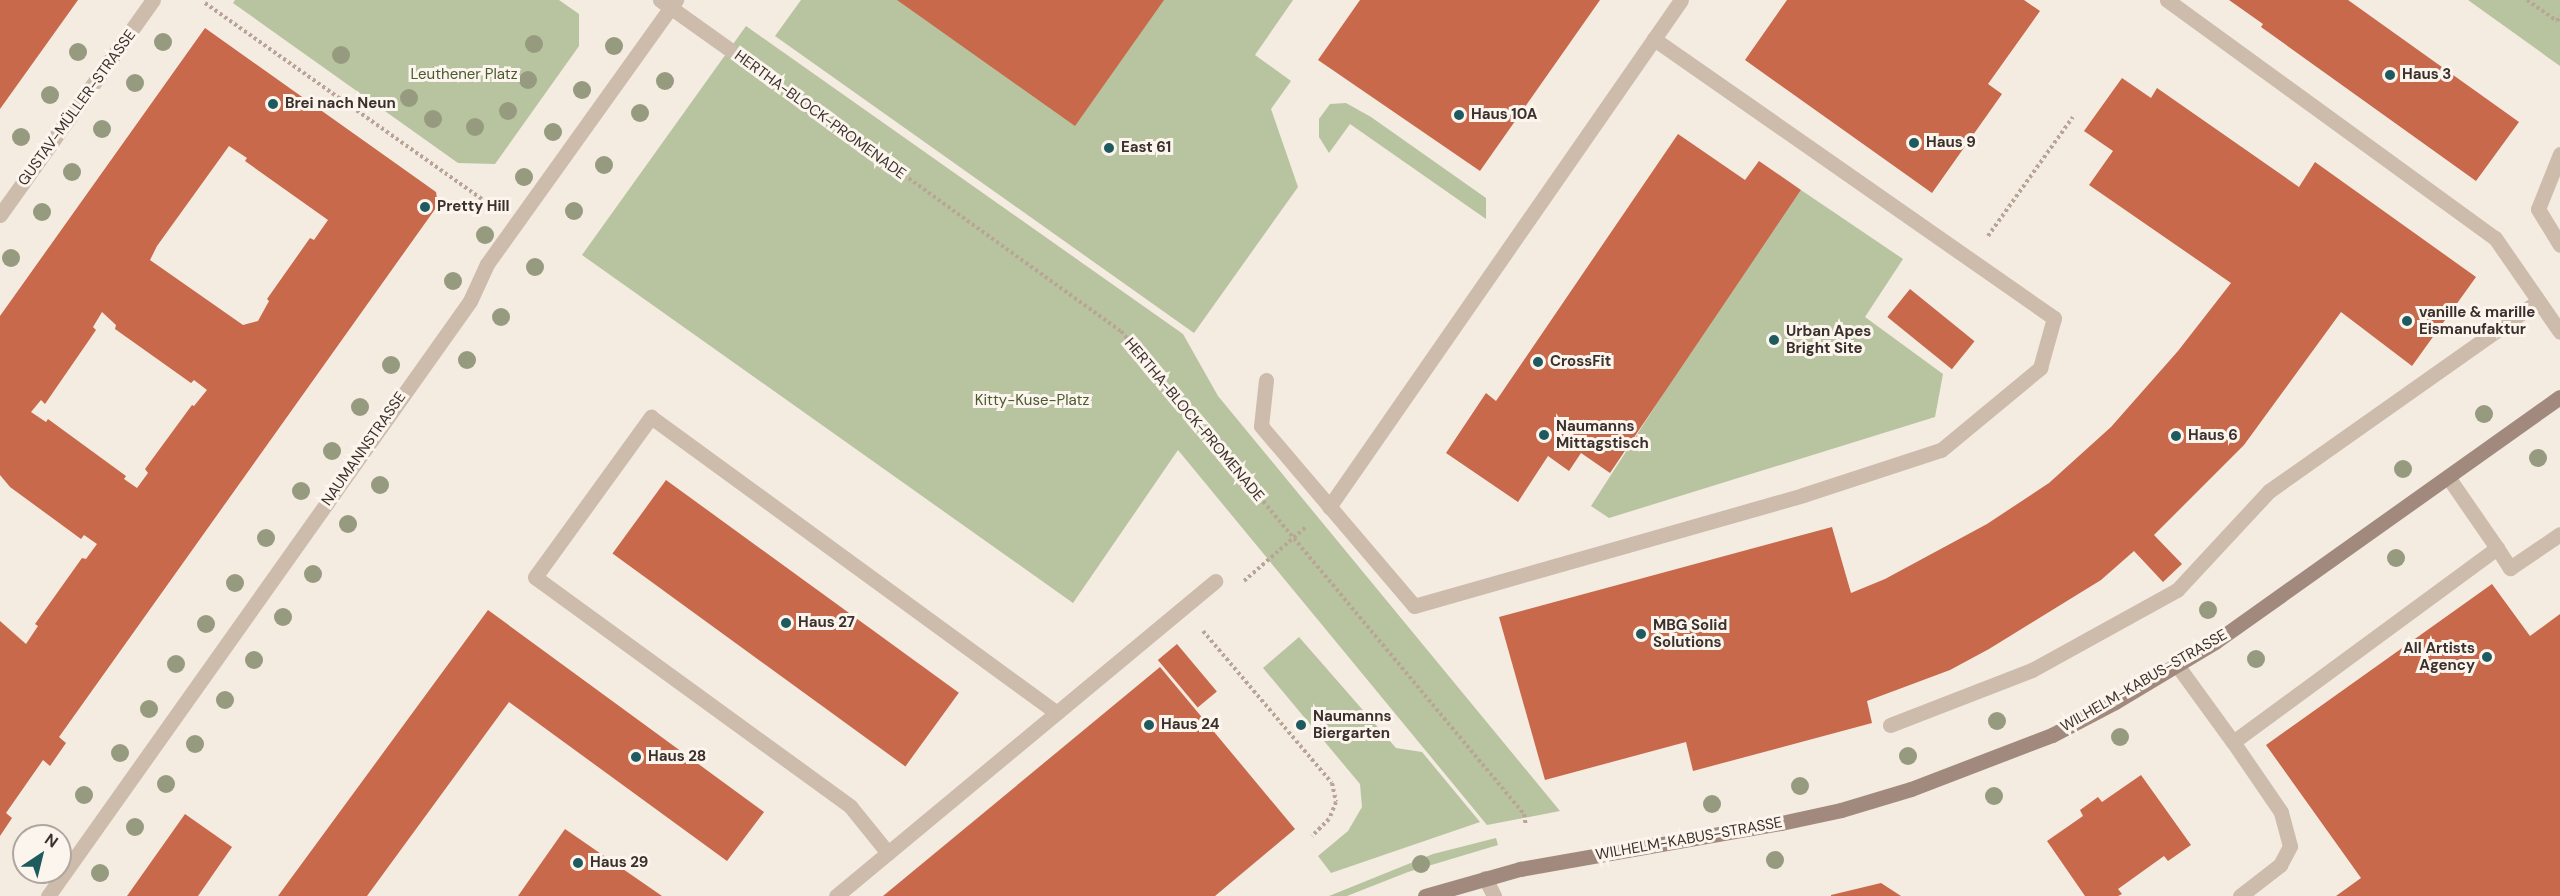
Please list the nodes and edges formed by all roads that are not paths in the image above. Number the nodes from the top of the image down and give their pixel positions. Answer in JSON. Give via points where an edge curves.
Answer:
{"nodes":[{"id":1,"x":153,"y":0,"type":"edge"},
{"id":2,"x":1681,"y":0,"type":"edge"},
{"id":3,"x":2168,"y":0,"type":"edge"},
{"id":4,"x":669,"y":2,"type":"edge"},
{"id":5,"x":1654,"y":39,"type":"junction"},
{"id":6,"x":729,"y":50,"type":"road end"},
{"id":7,"x":2560,"y":154,"type":"edge"},
{"id":8,"x":0,"y":215,"type":"edge"},
{"id":9,"x":2560,"y":245,"type":"edge"},
{"id":10,"x":2538,"y":301,"type":"junction"},
{"id":11,"x":2560,"y":332,"type":"edge"},
{"id":12,"x":1266,"y":380,"type":"dead end"},
{"id":13,"x":2560,"y":397,"type":"edge"},
{"id":14,"x":2448,"y":477,"type":"junction"},
{"id":15,"x":1329,"y":507,"type":"junction"},
{"id":16,"x":2560,"y":534,"type":"edge"},
{"id":17,"x":2498,"y":548,"type":"junction"},
{"id":18,"x":1215,"y":581,"type":"road end"},
{"id":19,"x":2177,"y":665,"type":"junction"},
{"id":20,"x":1057,"y":713,"type":"junction"},
{"id":21,"x":1890,"y":725,"type":"dead end"},
{"id":22,"x":2233,"y":742,"type":"junction"},
{"id":23,"x":888,"y":853,"type":"junction"},
{"id":24,"x":1485,"y":878,"type":"junction"},
{"id":25,"x":48,"y":896,"type":"edge"},
{"id":26,"x":836,"y":896,"type":"edge"},
{"id":27,"x":1425,"y":896,"type":"edge"},
{"id":28,"x":1494,"y":896,"type":"edge"},
{"id":29,"x":2240,"y":896,"type":"edge"}],
"edges":[{"from":1,"to":8,"type":"street","name":"GUSTAV-MÜLLER-STRASSE"},
{"from":2,"to":5,"type":"street"},
{"from":3,"to":10,"type":"street","via":[[2495,238]]},
{"from":4,"to":6,"type":"street","name":"HERTHA-BLOCK-PROMENADE"},
{"from":4,"to":25,"type":"street","name":"NAUMANNSTRASSE","via":[[487,264],[470,301]]},
{"from":5,"to":15,"type":"street"},
{"from":5,"to":15,"type":"street","via":[[2054,318],[2040,368],[1941,450],[1803,495],[1414,606]]},
{"from":7,"to":9,"type":"street","via":[[2538,209]]},
{"from":10,"to":11,"type":"street"},
{"from":10,"to":21,"type":"street","via":[[2269,491],[2177,590],[2032,670]]},
{"from":12,"to":15,"type":"street","via":[[1261,426]]},
{"from":13,"to":14,"type":"street","name":"WILHELM-KABUS-STRASSE"},
{"from":14,"to":17,"type":"street"},
{"from":14,"to":19,"type":"street","name":"WILHELM-KABUS-STRASSE","via":[[2259,612]]},
{"from":16,"to":17,"type":"street","via":[[2510,568]]},
{"from":17,"to":22,"type":"street"},
{"from":18,"to":20,"type":"street"},
{"from":19,"to":22,"type":"street"},
{"from":19,"to":24,"type":"street","name":"WILHELM-KABUS-STRASSE","via":[[2052,735],[1911,789],[1782,823]]},
{"from":20,"to":23,"type":"street"},
{"from":20,"to":23,"type":"street","via":[[651,417],[535,577],[850,806]]},
{"from":22,"to":29,"type":"street","via":[[2281,812],[2290,846],[2280,865]]},
{"from":23,"to":26,"type":"street"},
{"from":24,"to":27,"type":"street","name":"WILHELM-KABUS-STRASSE"},
{"from":24,"to":28,"type":"street"}]}
